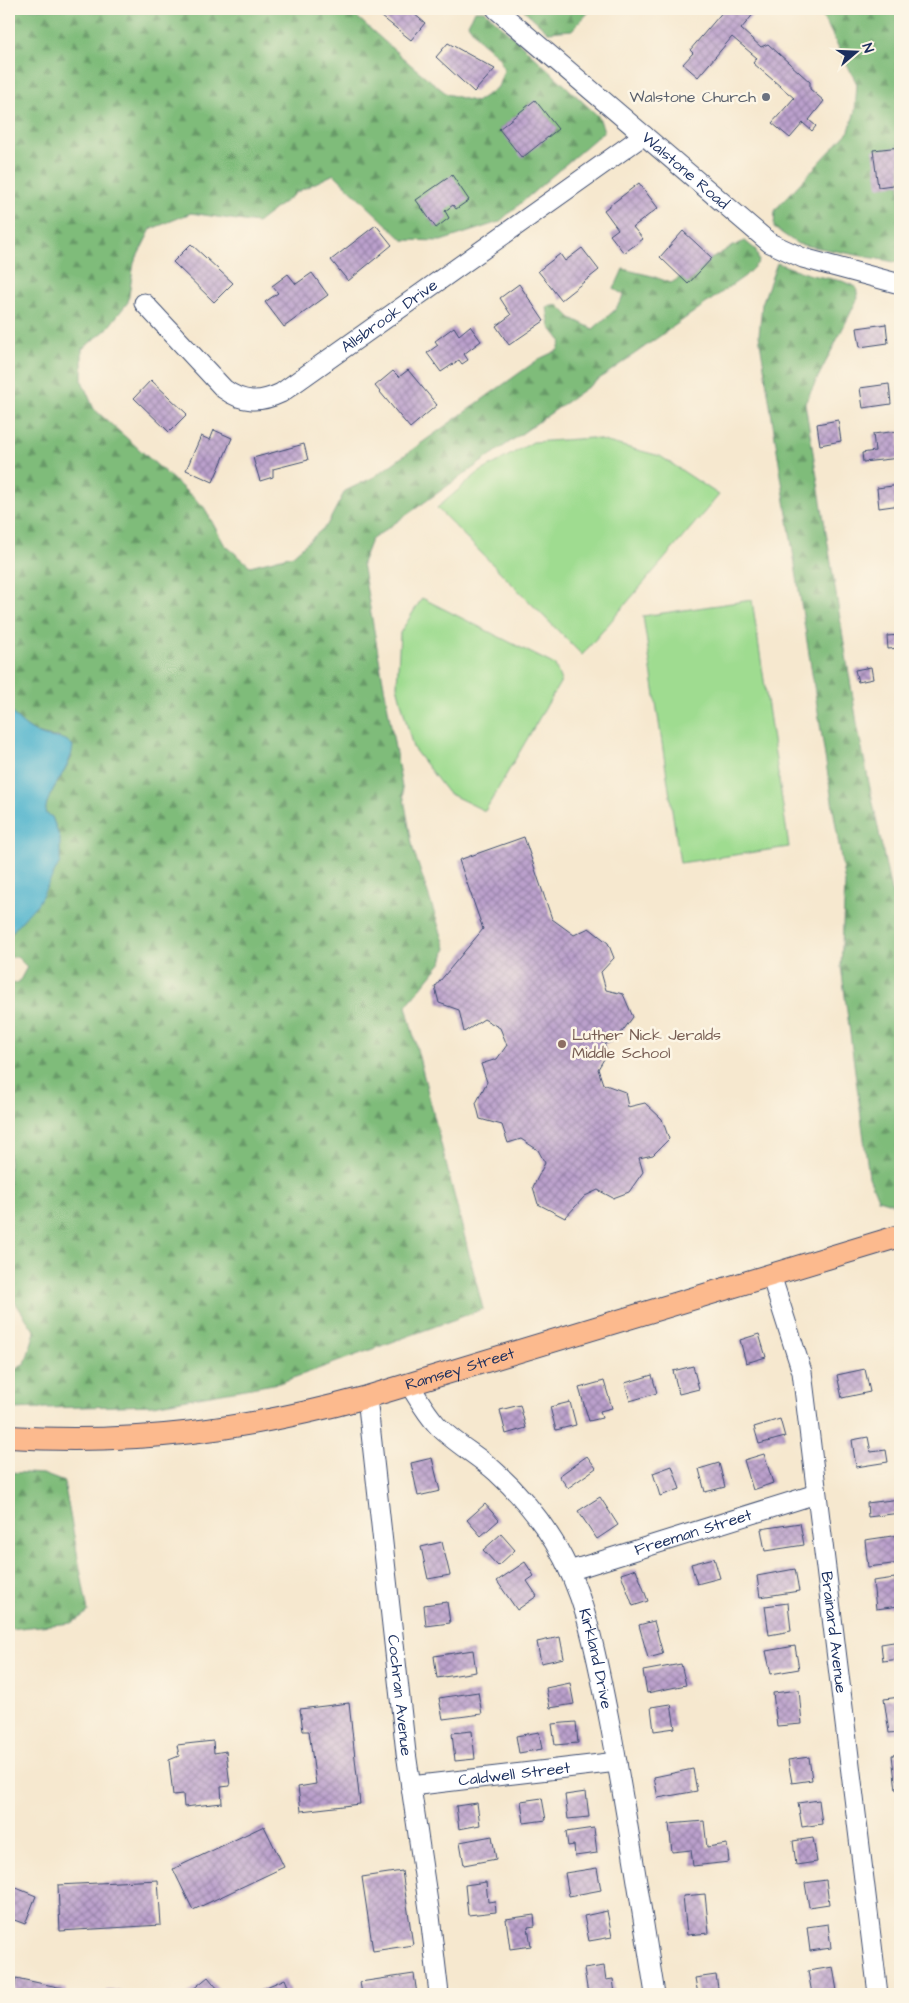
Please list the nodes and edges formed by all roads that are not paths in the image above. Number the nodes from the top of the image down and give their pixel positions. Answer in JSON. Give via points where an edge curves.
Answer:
{"nodes":[{"id":1,"x":496,"y":9,"type":"edge"},
{"id":2,"x":644,"y":135,"type":"junction"},
{"id":3,"x":900,"y":284,"type":"edge"},
{"id":4,"x":144,"y":304,"type":"dead end"},
{"id":5,"x":900,"y":1236,"type":"edge"},
{"id":6,"x":771,"y":1275,"type":"junction"},
{"id":7,"x":409,"y":1384,"type":"junction"},
{"id":8,"x":367,"y":1397,"type":"junction"},
{"id":9,"x":9,"y":1437,"type":"edge"},
{"id":10,"x":816,"y":1494,"type":"junction"},
{"id":11,"x":569,"y":1571,"type":"junction"},
{"id":12,"x":617,"y":1762,"type":"junction"},
{"id":13,"x":411,"y":1786,"type":"junction"},
{"id":14,"x":439,"y":1994,"type":"edge"},
{"id":15,"x":655,"y":1994,"type":"edge"},
{"id":16,"x":878,"y":1994,"type":"edge"}],
"edges":[{"from":1,"to":2,"type":"street","name":"Walstone Road"},
{"from":2,"to":3,"type":"street","name":"Walstone Road","via":[[770,243],[803,258]]},
{"from":2,"to":4,"type":"street","name":"Allsbrook Drive","via":[[272,397],[252,401],[232,395]]},
{"from":5,"to":6,"type":"main road","name":"Ramsey Street"},
{"from":6,"to":7,"type":"main road","name":"Ramsey Street"},
{"from":6,"to":10,"type":"street","name":"Brainard Avenue","via":[[802,1372]]},
{"from":7,"to":8,"type":"main road","name":"Ramsey Street"},
{"from":7,"to":11,"type":"street","name":"Kirkland Drive","via":[[438,1426],[490,1466],[517,1493],[537,1517]]},
{"from":8,"to":9,"type":"main road","name":"Ramsey Street","via":[[286,1418],[192,1433],[89,1440]]},
{"from":8,"to":13,"type":"street","name":"Cochran Avenue"},
{"from":10,"to":11,"type":"street","name":"Freeman Street"},
{"from":10,"to":16,"type":"street","name":"Brainard Avenue"},
{"from":11,"to":12,"type":"street","name":"Kirkland Drive","via":[[590,1631]]},
{"from":12,"to":13,"type":"street","name":"Caldwell Street"},
{"from":12,"to":15,"type":"street","name":"Kirkland Drive"},
{"from":13,"to":14,"type":"street","name":"Cochran Avenue"}]}
